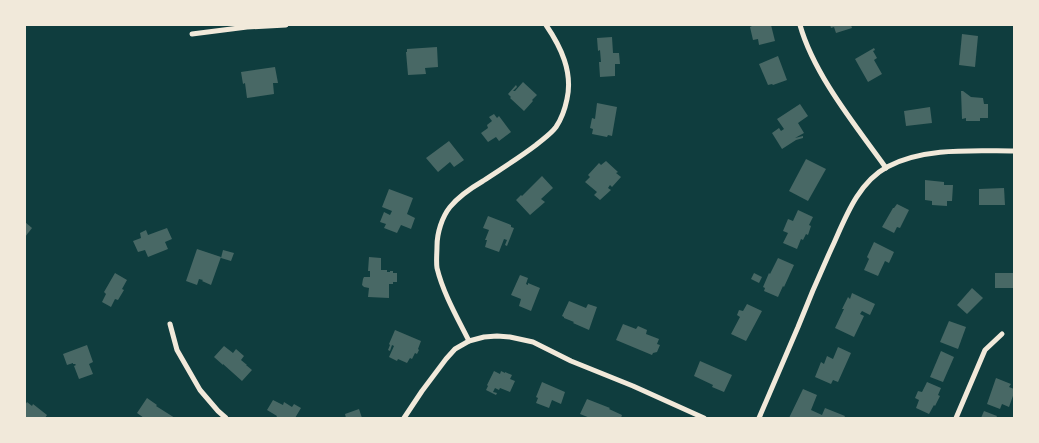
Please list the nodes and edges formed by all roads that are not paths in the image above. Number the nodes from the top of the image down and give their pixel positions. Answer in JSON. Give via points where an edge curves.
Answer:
{"nodes":[{"id":1,"x":286,"y":25,"type":"edge"},
{"id":2,"x":546,"y":25,"type":"edge"},
{"id":3,"x":800,"y":25,"type":"edge"},
{"id":4,"x":192,"y":34,"type":"dead end"},
{"id":5,"x":1014,"y":151,"type":"edge"},
{"id":6,"x":886,"y":168,"type":"junction"},
{"id":7,"x":170,"y":324,"type":"dead end"},
{"id":8,"x":1002,"y":334,"type":"dead end"},
{"id":9,"x":469,"y":341,"type":"junction"},
{"id":10,"x":226,"y":418,"type":"edge"},
{"id":11,"x":404,"y":418,"type":"edge"},
{"id":12,"x":704,"y":418,"type":"edge"},
{"id":13,"x":759,"y":418,"type":"edge"},
{"id":14,"x":956,"y":418,"type":"edge"}],
"edges":[{"from":1,"to":4,"type":"street"},
{"from":2,"to":9,"type":"street","via":[[556,40],[568,71],[569,91],[564,112],[548,135],[450,207],[440,228],[437,268]]},
{"from":3,"to":6,"type":"street","via":[[821,72]]},
{"from":5,"to":6,"type":"street","via":[[930,154],[905,159]]},
{"from":6,"to":13,"type":"street","via":[[870,180],[846,216]]},
{"from":7,"to":10,"type":"street","via":[[177,350],[200,390]]},
{"from":8,"to":14,"type":"street","via":[[985,350]]},
{"from":9,"to":11,"type":"street","via":[[446,359]]},
{"from":9,"to":12,"type":"street","via":[[497,336],[533,342]]}]}
